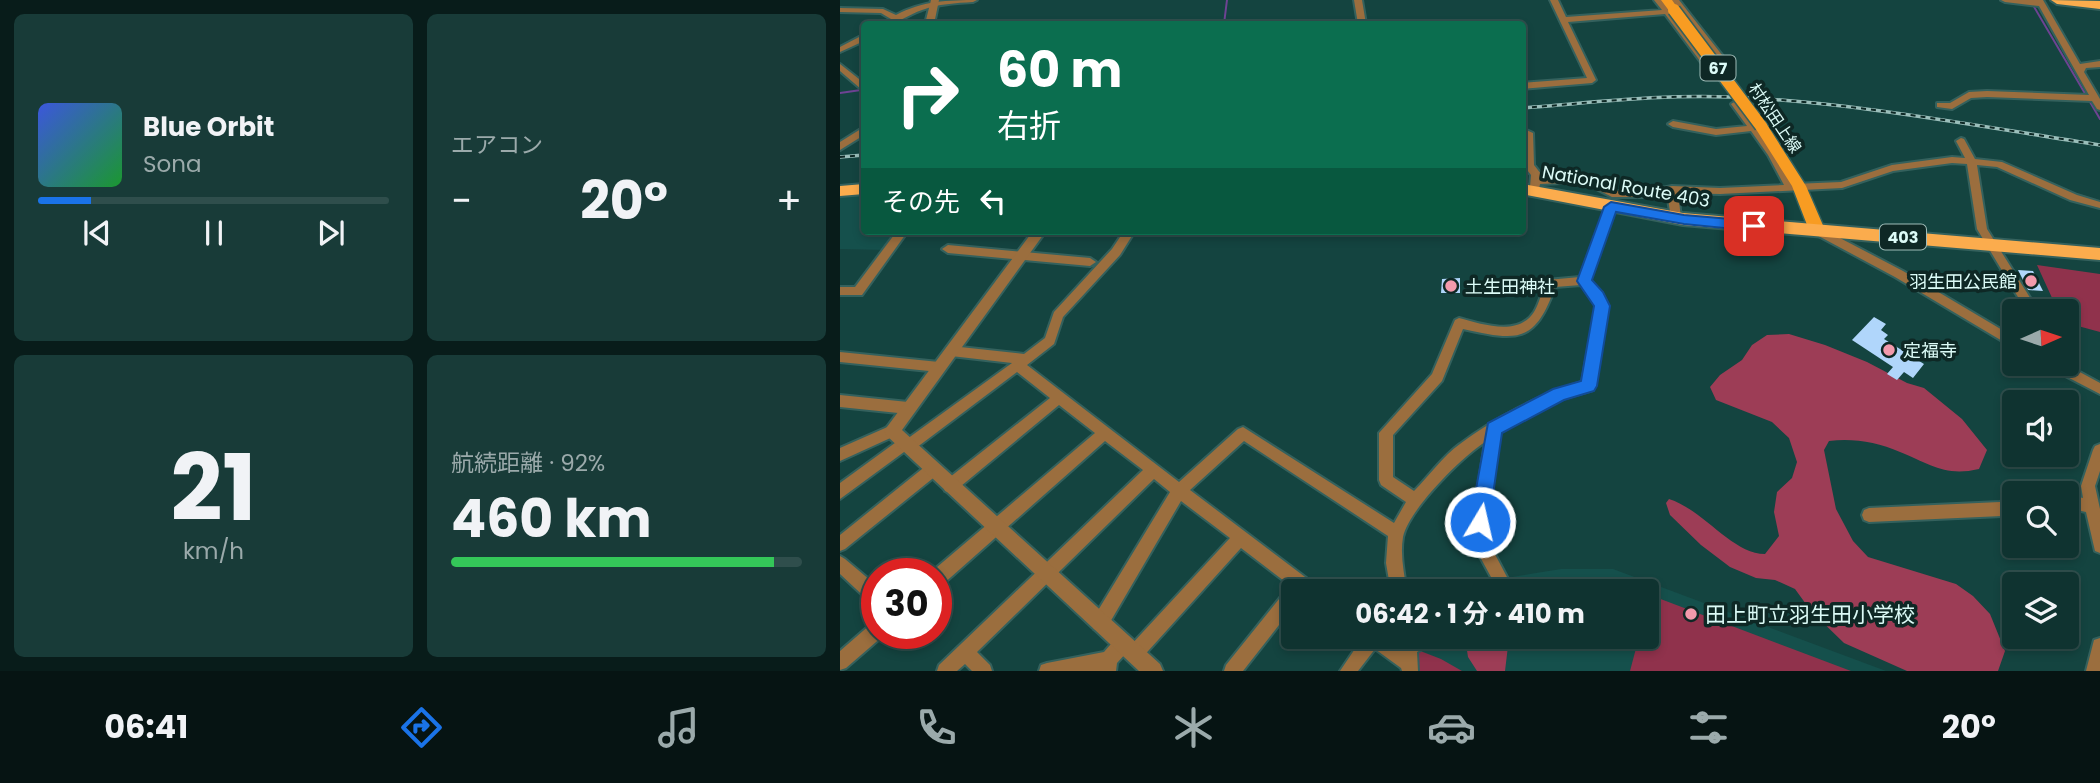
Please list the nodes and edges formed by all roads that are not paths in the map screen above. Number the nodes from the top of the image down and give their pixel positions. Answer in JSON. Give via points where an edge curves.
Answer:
{"nodes":[{"id":1,"x":973,"y":0,"type":"edge"},
{"id":2,"x":1358,"y":0,"type":"edge"},
{"id":3,"x":1554,"y":0,"type":"edge"},
{"id":4,"x":1658,"y":0,"type":"edge"},
{"id":5,"x":2005,"y":0,"type":"edge"},
{"id":6,"x":2057,"y":0,"type":"edge"},
{"id":7,"x":934,"y":1,"type":"edge"},
{"id":8,"x":2041,"y":2,"type":"edge"},
{"id":9,"x":2100,"y":5,"type":"edge"},
{"id":10,"x":1670,"y":6,"type":"edge"},
{"id":11,"x":840,"y":10,"type":"edge"},
{"id":12,"x":1564,"y":20,"type":"junction"},
{"id":13,"x":892,"y":21,"type":"edge"},
{"id":14,"x":895,"y":21,"type":"edge"},
{"id":15,"x":930,"y":21,"type":"edge"},
{"id":16,"x":1362,"y":21,"type":"edge"},
{"id":17,"x":861,"y":40,"type":"edge"},
{"id":18,"x":840,"y":50,"type":"edge"},
{"id":19,"x":2100,"y":64,"type":"edge"},
{"id":20,"x":840,"y":67,"type":"edge"},
{"id":21,"x":2080,"y":73,"type":"junction"},
{"id":22,"x":861,"y":84,"type":"edge"},
{"id":23,"x":1526,"y":86,"type":"edge"},
{"id":24,"x":2097,"y":103,"type":"edge"},
{"id":25,"x":1736,"y":104,"type":"dead end"},
{"id":26,"x":1940,"y":106,"type":"dead end"},
{"id":27,"x":1673,"y":124,"type":"dead end"},
{"id":28,"x":1758,"y":127,"type":"junction"},
{"id":29,"x":861,"y":132,"type":"edge"},
{"id":30,"x":1526,"y":132,"type":"edge"},
{"id":31,"x":1961,"y":141,"type":"dead end"},
{"id":32,"x":840,"y":147,"type":"edge"},
{"id":33,"x":1972,"y":162,"type":"junction"},
{"id":34,"x":1794,"y":186,"type":"junction"},
{"id":35,"x":1531,"y":187,"type":"edge"},
{"id":36,"x":1672,"y":189,"type":"junction"},
{"id":37,"x":2100,"y":205,"type":"edge"},
{"id":38,"x":1611,"y":207,"type":"junction"},
{"id":39,"x":1676,"y":218,"type":"junction"},
{"id":40,"x":1817,"y":230,"type":"junction"},
{"id":41,"x":900,"y":235,"type":"edge"},
{"id":42,"x":1037,"y":235,"type":"edge"},
{"id":43,"x":1127,"y":235,"type":"edge"},
{"id":44,"x":1989,"y":244,"type":"junction"},
{"id":45,"x":948,"y":248,"type":"dead end"},
{"id":46,"x":2100,"y":254,"type":"edge"},
{"id":47,"x":1022,"y":255,"type":"junction"},
{"id":48,"x":1090,"y":262,"type":"dead end"},
{"id":49,"x":1584,"y":281,"type":"junction"},
{"id":50,"x":840,"y":291,"type":"edge"},
{"id":51,"x":2025,"y":299,"type":"edge"},
{"id":52,"x":2002,"y":336,"type":"edge"},
{"id":53,"x":951,"y":351,"type":"junction"},
{"id":54,"x":840,"y":358,"type":"edge"},
{"id":55,"x":1021,"y":362,"type":"junction"},
{"id":56,"x":939,"y":367,"type":"junction"},
{"id":57,"x":2076,"y":376,"type":"edge"},
{"id":58,"x":2100,"y":389,"type":"edge"},
{"id":59,"x":1059,"y":398,"type":"junction"},
{"id":60,"x":840,"y":401,"type":"edge"},
{"id":61,"x":908,"y":408,"type":"junction"},
{"id":62,"x":1494,"y":429,"type":"junction"},
{"id":63,"x":892,"y":431,"type":"junction"},
{"id":64,"x":1105,"y":433,"type":"junction"},
{"id":65,"x":906,"y":445,"type":"junction"},
{"id":66,"x":2100,"y":450,"type":"edge"},
{"id":67,"x":840,"y":455,"type":"edge"},
{"id":68,"x":932,"y":470,"type":"junction"},
{"id":69,"x":1153,"y":470,"type":"junction"},
{"id":70,"x":950,"y":486,"type":"junction"},
{"id":71,"x":1179,"y":491,"type":"junction"},
{"id":72,"x":840,"y":492,"type":"edge"},
{"id":73,"x":1415,"y":500,"type":"junction"},
{"id":74,"x":2079,"y":504,"type":"edge"},
{"id":75,"x":2092,"y":507,"type":"junction"},
{"id":76,"x":2002,"y":509,"type":"edge"},
{"id":77,"x":1869,"y":515,"type":"dead end"},
{"id":78,"x":995,"y":528,"type":"junction"},
{"id":79,"x":1396,"y":533,"type":"junction"},
{"id":80,"x":1240,"y":538,"type":"junction"},
{"id":81,"x":840,"y":544,"type":"edge"},
{"id":82,"x":2100,"y":546,"type":"edge"},
{"id":83,"x":840,"y":564,"type":"edge"},
{"id":84,"x":952,"y":565,"type":"edge"},
{"id":85,"x":1045,"y":574,"type":"junction"},
{"id":86,"x":1288,"y":579,"type":"edge"},
{"id":87,"x":1397,"y":579,"type":"edge"},
{"id":88,"x":1500,"y":579,"type":"edge"},
{"id":89,"x":861,"y":583,"type":"edge"},
{"id":90,"x":1281,"y":613,"type":"edge"},
{"id":91,"x":1100,"y":623,"type":"junction"},
{"id":92,"x":861,"y":644,"type":"edge"},
{"id":93,"x":2100,"y":646,"type":"edge"},
{"id":94,"x":1128,"y":649,"type":"junction"},
{"id":95,"x":1364,"y":649,"type":"edge"},
{"id":96,"x":965,"y":652,"type":"junction"},
{"id":97,"x":840,"y":662,"type":"edge"},
{"id":98,"x":1108,"y":666,"type":"edge"},
{"id":99,"x":945,"y":671,"type":"edge"},
{"id":100,"x":984,"y":671,"type":"edge"},
{"id":101,"x":1047,"y":671,"type":"edge"},
{"id":102,"x":1153,"y":671,"type":"edge"},
{"id":103,"x":1232,"y":671,"type":"edge"},
{"id":104,"x":1348,"y":671,"type":"edge"},
{"id":105,"x":2094,"y":671,"type":"edge"}],
"edges":[{"from":1,"to":7,"type":"street"},
{"from":2,"to":16,"type":"street"},
{"from":3,"to":12,"type":"street"},
{"from":4,"to":10,"type":"street"},
{"from":5,"to":8,"type":"street"},
{"from":6,"to":9,"type":"highway"},
{"from":7,"to":14,"type":"street"},
{"from":7,"to":15,"type":"street"},
{"from":8,"to":21,"type":"street"},
{"from":10,"to":10,"type":"street","via":[[1712,71],[1729,69]]},
{"from":10,"to":12,"type":"street"},
{"from":10,"to":28,"type":"main road","name":"村松田上線","number":"67","bridge":true},
{"from":11,"to":13,"type":"street","via":[[884,11]]},
{"from":12,"to":23,"type":"street","via":[[1592,80]]},
{"from":17,"to":18,"type":"street"},
{"from":19,"to":21,"type":"street","via":[[2082,66]]},
{"from":20,"to":22,"type":"street"},
{"from":21,"to":24,"type":"street"},
{"from":24,"to":26,"type":"street","via":[[1987,94]]},
{"from":25,"to":28,"type":"street"},
{"from":27,"to":28,"type":"street","via":[[1716,132]]},
{"from":28,"to":34,"type":"main road","name":"村松田上線","number":"67"},
{"from":29,"to":32,"type":"street"},
{"from":30,"to":35,"type":"street","via":[[1529,166],[1536,174]]},
{"from":31,"to":33,"type":"street"},
{"from":33,"to":34,"type":"street","via":[[1939,160],[1878,171],[1842,185]]},
{"from":33,"to":37,"type":"street","via":[[1999,164]]},
{"from":33,"to":44,"type":"street","via":[[1982,229]]},
{"from":34,"to":36,"type":"street"},
{"from":34,"to":40,"type":"main road","name":"村松田上線","number":"67"},
{"from":35,"to":36,"type":"street","via":[[1585,178],[1612,194]]},
{"from":35,"to":38,"type":"highway","name":"National Route 403","number":"403"},
{"from":36,"to":39,"type":"street"},
{"from":38,"to":39,"type":"highway","name":"National Route 403","number":"403"},
{"from":38,"to":49,"type":"street"},
{"from":39,"to":40,"type":"highway","name":"National Route 403","number":"403"},
{"from":40,"to":44,"type":"highway","name":"National Route 403","number":"403"},
{"from":40,"to":52,"type":"street"},
{"from":41,"to":50,"type":"street","via":[[858,292]]},
{"from":42,"to":47,"type":"street"},
{"from":43,"to":55,"type":"street","via":[[1058,315],[1050,341]]},
{"from":44,"to":46,"type":"highway","name":"National Route 403","number":"403"},
{"from":44,"to":51,"type":"street"},
{"from":45,"to":47,"type":"street"},
{"from":47,"to":48,"type":"street"},
{"from":47,"to":53,"type":"street"},
{"from":49,"to":62,"type":"street","via":[[1602,306],[1588,386],[1559,394]]},
{"from":49,"to":73,"type":"street","via":[[1551,284],[1537,317],[1515,331],[1459,323],[1437,377],[1386,433],[1386,480]]},
{"from":53,"to":55,"type":"street"},
{"from":53,"to":56,"type":"street"},
{"from":54,"to":56,"type":"street"},
{"from":55,"to":59,"type":"street"},
{"from":55,"to":65,"type":"street"},
{"from":56,"to":61,"type":"street"},
{"from":57,"to":58,"type":"street"},
{"from":59,"to":64,"type":"street"},
{"from":59,"to":70,"type":"street"},
{"from":60,"to":61,"type":"street"},
{"from":61,"to":63,"type":"street"},
{"from":62,"to":73,"type":"street","via":[[1464,449]]},
{"from":62,"to":88,"type":"street","via":[[1480,542]]},
{"from":63,"to":65,"type":"street"},
{"from":63,"to":67,"type":"street"},
{"from":64,"to":69,"type":"street"},
{"from":64,"to":78,"type":"street"},
{"from":65,"to":68,"type":"street"},
{"from":65,"to":72,"type":"street"},
{"from":66,"to":75,"type":"street","via":[[2090,471]]},
{"from":68,"to":70,"type":"street"},
{"from":68,"to":81,"type":"street"},
{"from":69,"to":71,"type":"street"},
{"from":69,"to":85,"type":"street"},
{"from":70,"to":78,"type":"street"},
{"from":71,"to":79,"type":"street","via":[[1243,433]]},
{"from":71,"to":80,"type":"street"},
{"from":71,"to":91,"type":"street"},
{"from":73,"to":79,"type":"street"},
{"from":74,"to":75,"type":"street"},
{"from":75,"to":82,"type":"street"},
{"from":76,"to":77,"type":"street"},
{"from":78,"to":84,"type":"street"},
{"from":78,"to":85,"type":"street"},
{"from":79,"to":87,"type":"street"},
{"from":80,"to":86,"type":"street"},
{"from":80,"to":94,"type":"street"},
{"from":83,"to":89,"type":"street"},
{"from":85,"to":91,"type":"street"},
{"from":85,"to":96,"type":"street"},
{"from":90,"to":103,"type":"street"},
{"from":91,"to":94,"type":"street"},
{"from":92,"to":97,"type":"street"},
{"from":93,"to":105,"type":"street"},
{"from":94,"to":98,"type":"street"},
{"from":94,"to":102,"type":"street"},
{"from":95,"to":104,"type":"street"},
{"from":96,"to":99,"type":"street"},
{"from":96,"to":100,"type":"street"},
{"from":98,"to":101,"type":"street"}]}
